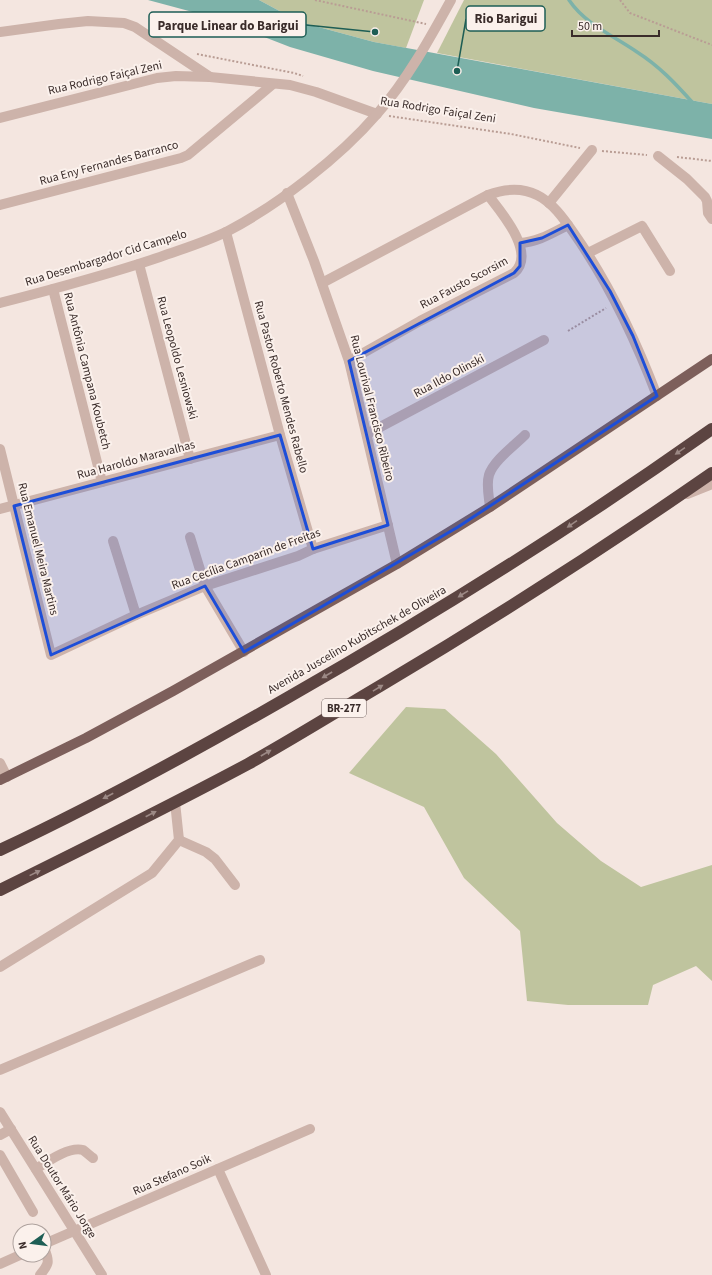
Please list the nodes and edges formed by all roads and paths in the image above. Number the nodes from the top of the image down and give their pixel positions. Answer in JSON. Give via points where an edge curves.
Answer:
{"nodes":[{"id":1,"x":315,"y":0,"type":"edge"},
{"id":2,"x":451,"y":0,"type":"edge"},
{"id":3,"x":620,"y":0,"type":"edge"},
{"id":4,"x":437,"y":26,"type":"junction"},
{"id":5,"x":0,"y":32,"type":"edge"},
{"id":6,"x":712,"y":45,"type":"edge"},
{"id":7,"x":191,"y":53,"type":"dead end"},
{"id":8,"x":210,"y":76,"type":"junction"},
{"id":9,"x":308,"y":78,"type":"dead end"},
{"id":10,"x":273,"y":84,"type":"junction"},
{"id":11,"x":377,"y":114,"type":"junction"},
{"id":12,"x":0,"y":118,"type":"edge"},
{"id":13,"x":592,"y":150,"type":"junction"},
{"id":14,"x":658,"y":156,"type":"junction"},
{"id":15,"x":712,"y":161,"type":"edge"},
{"id":16,"x":288,"y":193,"type":"junction"},
{"id":17,"x":488,"y":195,"type":"junction"},
{"id":18,"x":549,"y":203,"type":"junction"},
{"id":19,"x":0,"y":205,"type":"edge"},
{"id":20,"x":712,"y":219,"type":"edge"},
{"id":21,"x":568,"y":225,"type":"junction"},
{"id":22,"x":226,"y":232,"type":"junction"},
{"id":23,"x":520,"y":243,"type":"junction"},
{"id":24,"x":588,"y":253,"type":"junction"},
{"id":25,"x":139,"y":264,"type":"junction"},
{"id":26,"x":670,"y":271,"type":"dead end"},
{"id":27,"x":322,"y":283,"type":"junction"},
{"id":28,"x":53,"y":290,"type":"junction"},
{"id":29,"x":0,"y":303,"type":"edge"},
{"id":30,"x":616,"y":303,"type":"junction"},
{"id":31,"x":568,"y":331,"type":"dead end"},
{"id":32,"x":544,"y":340,"type":"dead end"},
{"id":33,"x":712,"y":359,"type":"edge"},
{"id":34,"x":349,"y":362,"type":"junction"},
{"id":35,"x":657,"y":396,"type":"junction"},
{"id":36,"x":712,"y":428,"type":"edge"},
{"id":37,"x":367,"y":434,"type":"junction"},
{"id":38,"x":525,"y":435,"type":"dead end"},
{"id":39,"x":280,"y":436,"type":"junction"},
{"id":40,"x":0,"y":449,"type":"edge"},
{"id":41,"x":190,"y":459,"type":"junction"},
{"id":42,"x":712,"y":473,"type":"edge"},
{"id":43,"x":102,"y":482,"type":"junction"},
{"id":44,"x":712,"y":484,"type":"edge"},
{"id":45,"x":674,"y":499,"type":"junction"},
{"id":46,"x":14,"y":506,"type":"junction"},
{"id":47,"x":490,"y":507,"type":"junction"},
{"id":48,"x":0,"y":509,"type":"edge"},
{"id":49,"x":388,"y":525,"type":"junction"},
{"id":50,"x":190,"y":537,"type":"dead end"},
{"id":51,"x":113,"y":541,"type":"dead end"},
{"id":52,"x":313,"y":549,"type":"junction"},
{"id":53,"x":397,"y":564,"type":"junction"},
{"id":54,"x":205,"y":586,"type":"junction"},
{"id":55,"x":136,"y":615,"type":"junction"},
{"id":56,"x":244,"y":652,"type":"junction"},
{"id":57,"x":51,"y":655,"type":"joint"},
{"id":58,"x":0,"y":764,"type":"edge"},
{"id":59,"x":2,"y":778,"type":"edge"},
{"id":60,"x":175,"y":802,"type":"junction"},
{"id":61,"x":179,"y":840,"type":"junction"},
{"id":62,"x":0,"y":850,"type":"edge"},
{"id":63,"x":235,"y":885,"type":"dead end"},
{"id":64,"x":0,"y":890,"type":"edge"},
{"id":65,"x":260,"y":960,"type":"dead end"},
{"id":66,"x":0,"y":967,"type":"edge"},
{"id":67,"x":0,"y":1070,"type":"edge"},
{"id":68,"x":0,"y":1112,"type":"edge"},
{"id":69,"x":310,"y":1128,"type":"dead end"},
{"id":70,"x":11,"y":1129,"type":"junction"},
{"id":71,"x":0,"y":1135,"type":"edge"},
{"id":72,"x":0,"y":1155,"type":"edge"},
{"id":73,"x":93,"y":1158,"type":"dead end"},
{"id":74,"x":36,"y":1169,"type":"junction"},
{"id":75,"x":218,"y":1169,"type":"junction"},
{"id":76,"x":34,"y":1212,"type":"dead end"},
{"id":77,"x":74,"y":1231,"type":"junction"},
{"id":78,"x":52,"y":1241,"type":"edge"},
{"id":79,"x":12,"y":1259,"type":"edge"},
{"id":80,"x":48,"y":1263,"type":"edge"},
{"id":81,"x":0,"y":1264,"type":"edge"},
{"id":82,"x":40,"y":1275,"type":"edge"},
{"id":83,"x":102,"y":1275,"type":"edge"},
{"id":84,"x":266,"y":1275,"type":"edge"}],
"edges":[{"from":1,"to":4,"type":"path"},
{"from":2,"to":4,"type":"street","name":"Rua Desembargador Cid Campelo"},
{"from":3,"to":6,"type":"path","via":[[630,13]]},
{"from":4,"to":11,"type":"street","name":"Rua Desembargador Cid Campelo","via":[[413,66]]},
{"from":5,"to":8,"type":"street","via":[[88,21],[124,23],[135,27]]},
{"from":7,"to":9,"type":"path"},
{"from":8,"to":10,"type":"street","name":"Rua Rodrigo Faiçal Zeni"},
{"from":8,"to":12,"type":"street","name":"Rua Rodrigo Faiçal Zeni","via":[[157,78]]},
{"from":10,"to":11,"type":"street","name":"Rua Rodrigo Faiçal Zeni","via":[[316,92]]},
{"from":10,"to":19,"type":"street","name":"Rua Eny Fernandes Barranco","via":[[188,155]]},
{"from":11,"to":13,"type":"path","name":"Rua Rodrigo Faiçal Zeni","via":[[511,134]]},
{"from":11,"to":16,"type":"street","name":"Rua Desembargador Cid Campelo","via":[[338,153]]},
{"from":13,"to":14,"type":"path","name":"Rua Rodrigo Faiçal Zeni"},
{"from":13,"to":18,"type":"street"},
{"from":14,"to":15,"type":"path","name":"Rua Rodrigo Faiçal Zeni"},
{"from":14,"to":20,"type":"street","via":[[705,197]]},
{"from":16,"to":22,"type":"street","name":"Rua Desembargador Cid Campelo"},
{"from":16,"to":27,"type":"street","name":"Rua Lourival Francisco Ribeiro"},
{"from":17,"to":18,"type":"street","via":[[501,190],[515,189],[538,195]]},
{"from":17,"to":23,"type":"street","name":"Rua Fausto Scorsim","via":[[509,222]]},
{"from":17,"to":27,"type":"street"},
{"from":18,"to":21,"type":"street"},
{"from":21,"to":23,"type":"street","via":[[542,238]]},
{"from":21,"to":24,"type":"street"},
{"from":22,"to":25,"type":"street","name":"Rua Desembargador Cid Campelo"},
{"from":22,"to":39,"type":"street","name":"Rua Pastor Roberto Mendes Rabello"},
{"from":23,"to":34,"type":"street","name":"Rua Fausto Scorsim","via":[[520,266],[514,273]]},
{"from":24,"to":26,"type":"street","via":[[642,226]]},
{"from":24,"to":30,"type":"street"},
{"from":25,"to":28,"type":"street","name":"Rua Desembargador Cid Campelo"},
{"from":25,"to":41,"type":"street","name":"Rua Leopoldo Lesniowski"},
{"from":27,"to":34,"type":"street","name":"Rua Lourival Francisco Ribeiro"},
{"from":28,"to":29,"type":"street","name":"Rua Desembargador Cid Campelo"},
{"from":28,"to":43,"type":"street","name":"Rua Antônia Campana Koubetch"},
{"from":30,"to":31,"type":"path"},
{"from":30,"to":35,"type":"street","via":[[633,336]]},
{"from":32,"to":37,"type":"street","name":"Rua Ildo Olinski"},
{"from":33,"to":35,"type":"main road"},
{"from":34,"to":37,"type":"street","name":"Rua Lourival Francisco Ribeiro"},
{"from":35,"to":47,"type":"main road"},
{"from":36,"to":62,"type":"highway","name":"Avenida Juscelino Kubitschek de Oliveira","one_way":true,"via":[[518,559],[347,663],[168,764]]},
{"from":37,"to":49,"type":"street","name":"Rua Lourival Francisco Ribeiro"},
{"from":38,"to":47,"type":"street","via":[[494,465],[489,475]]},
{"from":39,"to":41,"type":"street","name":"Rua Haroldo Maravalhas"},
{"from":39,"to":52,"type":"street","name":"Rua Pastor Roberto Mendes Rabello"},
{"from":40,"to":46,"type":"street","name":"Rua Emanuel Meira Martins"},
{"from":41,"to":43,"type":"street","name":"Rua Haroldo Maravalhas"},
{"from":42,"to":45,"type":"highway","number":"BR-277"},
{"from":43,"to":46,"type":"street","name":"Rua Haroldo Maravalhas"},
{"from":44,"to":45,"type":"street"},
{"from":60,"to":45,"type":"highway","number":"BR-277","one_way":true,"via":[[269,752],[438,652]]},
{"from":46,"to":48,"type":"street","name":"Rua Haroldo Maravalhas"},
{"from":46,"to":57,"type":"street","name":"Rua Emanuel Meira Martins"},
{"from":47,"to":53,"type":"main road"},
{"from":49,"to":52,"type":"street","name":"Rua Cecília Camparin de Freitas"},
{"from":49,"to":53,"type":"street","name":"Rua Lourival Francisco Ribeiro"},
{"from":50,"to":54,"type":"street"},
{"from":51,"to":55,"type":"street"},
{"from":52,"to":54,"type":"street","name":"Rua Cecília Camparin de Freitas"},
{"from":53,"to":56,"type":"main road"},
{"from":54,"to":55,"type":"street","name":"Rua Cecília Camparin de Freitas"},
{"from":54,"to":56,"type":"street"},
{"from":55,"to":57,"type":"street","name":"Rua Cecília Camparin de Freitas"},
{"from":56,"to":59,"type":"main road","via":[[92,734]]},
{"from":58,"to":59,"type":"street"},
{"from":60,"to":61,"type":"street"},
{"from":64,"to":60,"type":"highway","number":"BR-277","one_way":true},
{"from":61,"to":63,"type":"street","via":[[215,858]]},
{"from":61,"to":66,"type":"street","via":[[152,873]]},
{"from":65,"to":67,"type":"street"},
{"from":68,"to":70,"type":"street","name":"Rua Doutor Mário Jorge"},
{"from":69,"to":75,"type":"street","name":"Rua Stefano Soik"},
{"from":70,"to":71,"type":"street"},
{"from":70,"to":74,"type":"street","name":"Rua Doutor Mário Jorge"},
{"from":72,"to":76,"type":"street"},
{"from":73,"to":74,"type":"street","via":[[82,1150],[72,1150],[60,1154]]},
{"from":74,"to":77,"type":"street","name":"Rua Doutor Mário Jorge"},
{"from":75,"to":77,"type":"street","name":"Rua Stefano Soik"},
{"from":75,"to":84,"type":"street"},
{"from":77,"to":78,"type":"street","name":"Rua Stefano Soik"},
{"from":77,"to":83,"type":"street","name":"Rua Doutor Mário Jorge"},
{"from":79,"to":81,"type":"street"},
{"from":80,"to":82,"type":"street"}]}
